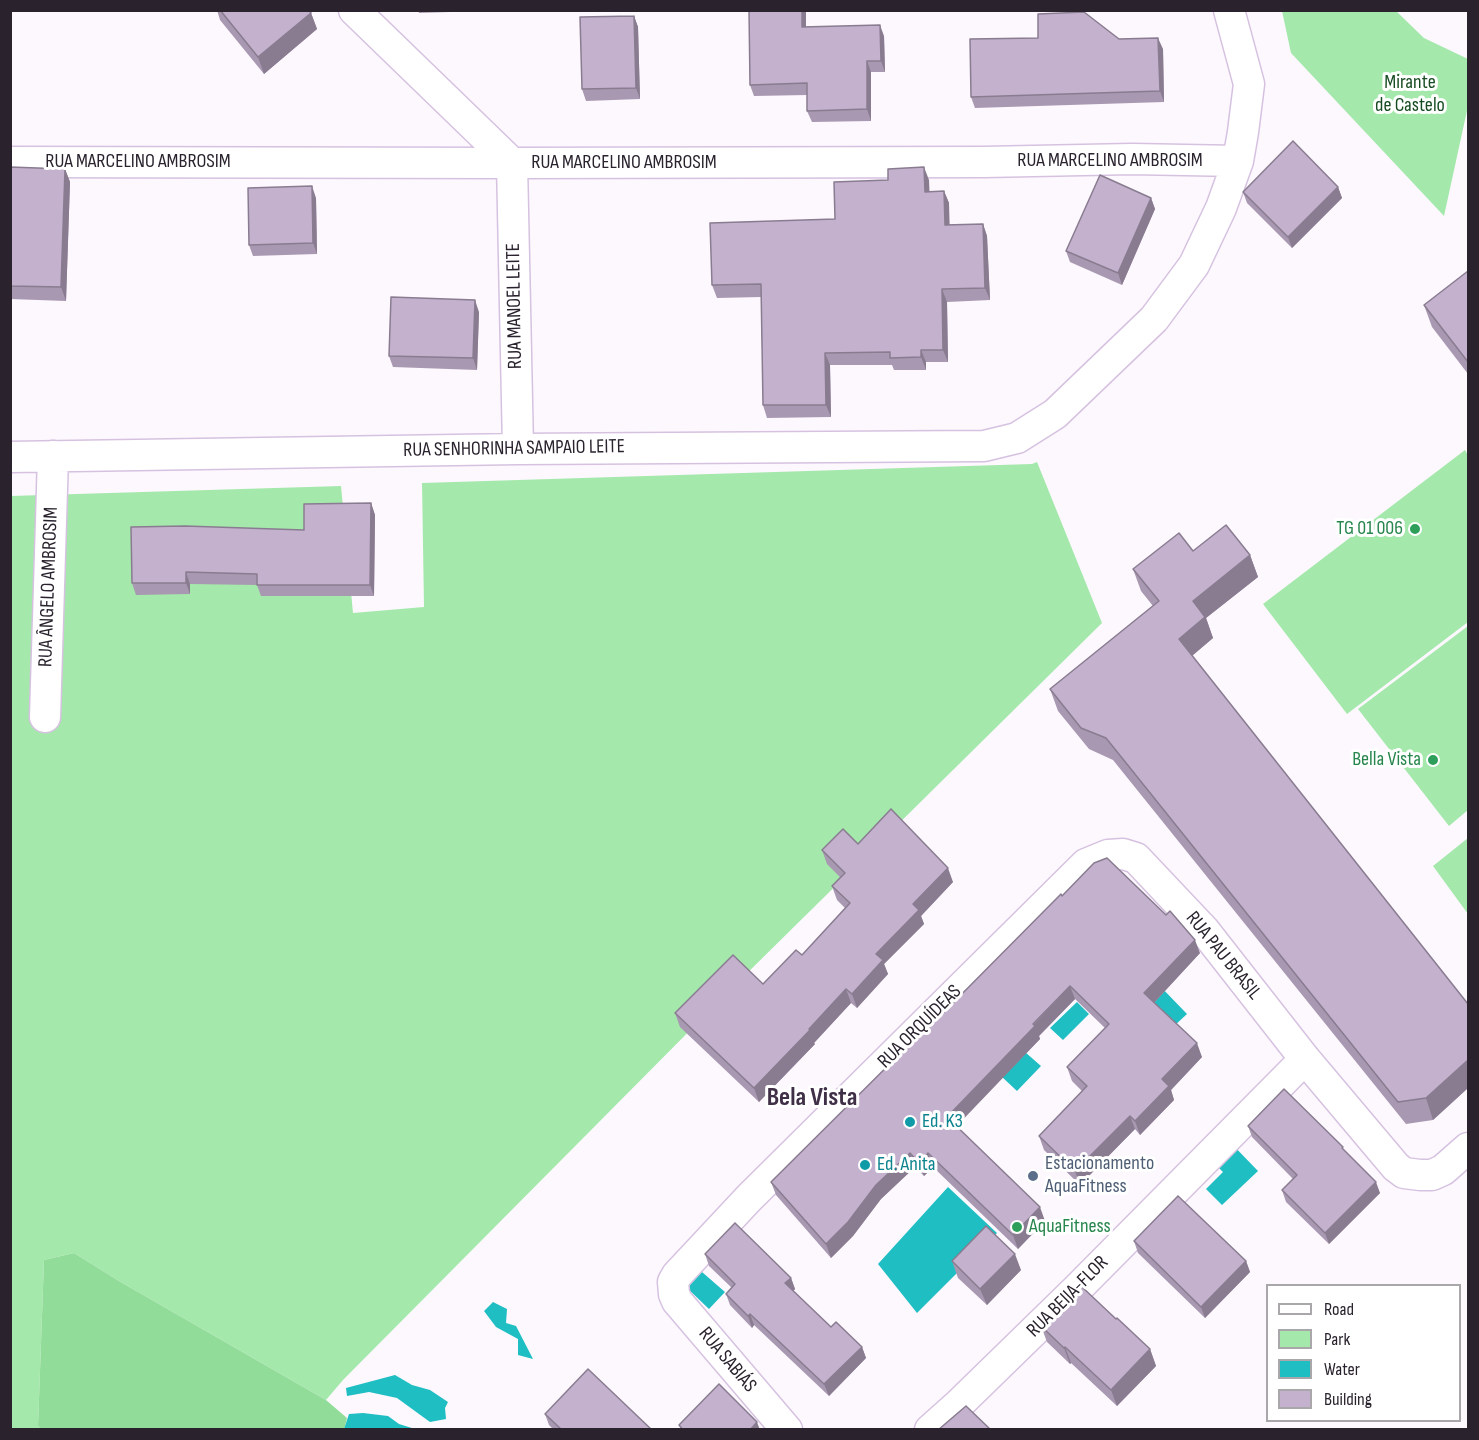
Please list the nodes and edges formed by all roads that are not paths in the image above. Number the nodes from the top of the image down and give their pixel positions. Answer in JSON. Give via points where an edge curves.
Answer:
{"nodes":[{"id":1,"x":354,"y":10,"type":"edge"},
{"id":2,"x":1229,"y":10,"type":"edge"},
{"id":3,"x":1238,"y":161,"type":"junction"},
{"id":4,"x":10,"y":162,"type":"edge"},
{"id":5,"x":512,"y":163,"type":"junction"},
{"id":6,"x":518,"y":449,"type":"junction"},
{"id":7,"x":52,"y":456,"type":"junction"},
{"id":8,"x":10,"y":457,"type":"edge"},
{"id":9,"x":45,"y":717,"type":"dead end"},
{"id":10,"x":1136,"y":858,"type":"joint"},
{"id":11,"x":1305,"y":1059,"type":"junction"},
{"id":12,"x":1468,"y":1148,"type":"edge"},
{"id":13,"x":673,"y":1288,"type":"joint"},
{"id":14,"x":778,"y":1426,"type":"edge"},
{"id":15,"x":930,"y":1430,"type":"edge"}],
"edges":[{"from":1,"to":5,"type":"street"},
{"from":2,"to":3,"type":"street","name":"RUA SENHORINHA SAMPAIO LEITE","via":[[1249,84]]},
{"from":3,"to":5,"type":"street","name":"RUA MARCELINO AMBROSIM"},
{"from":3,"to":6,"type":"street","name":"RUA SENHORINHA SAMPAIO LEITE","via":[[1194,265],[1155,319],[1055,414],[1017,438],[984,446]]},
{"from":4,"to":5,"type":"street","name":"RUA MARCELINO AMBROSIM"},
{"from":5,"to":6,"type":"street","name":"RUA MANOEL LEITE"},
{"from":6,"to":7,"type":"street","name":"RUA SENHORINHA SAMPAIO LEITE"},
{"from":7,"to":8,"type":"street","name":"RUA SENHORINHA SAMPAIO LEITE"},
{"from":7,"to":9,"type":"street","name":"RUA ÂNGELO AMBROSIM"},
{"from":10,"to":11,"type":"street","name":"RUA PAU BRASIL","via":[[1204,930]]},
{"from":10,"to":13,"type":"street","name":"RUA ORQUÍDEAS","via":[[1108,855],[1086,864],[718,1230],[677,1275]]},
{"from":11,"to":12,"type":"street","name":"RUA PAU BRASIL","via":[[1404,1173],[1431,1175],[1443,1170]]},
{"from":11,"to":15,"type":"street","name":"RUA BEIJA-FLOR","via":[[1077,1289]]},
{"from":13,"to":14,"type":"street","name":"RUA SABIÁS","via":[[677,1301]]}]}
